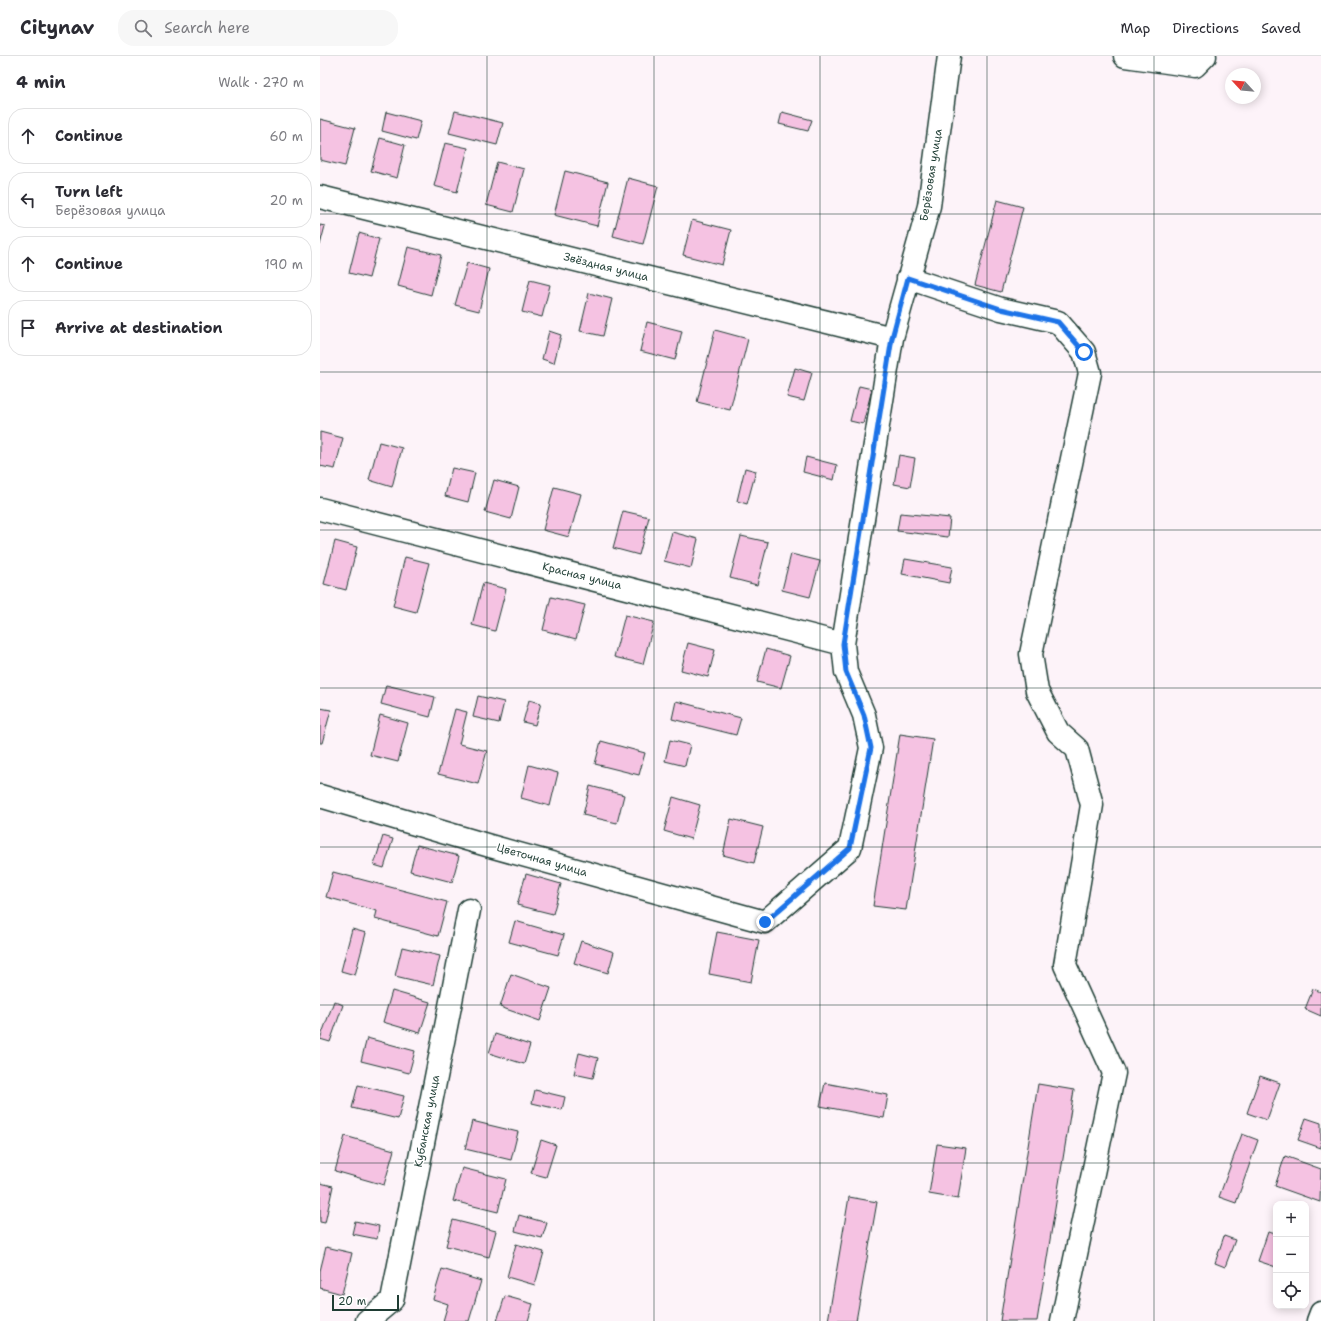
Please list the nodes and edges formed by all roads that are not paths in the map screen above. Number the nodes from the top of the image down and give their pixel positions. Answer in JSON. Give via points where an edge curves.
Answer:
{"nodes":[{"id":1,"x":948,"y":56,"type":"edge"},
{"id":2,"x":1125,"y":56,"type":"edge"},
{"id":3,"x":1205,"y":56,"type":"edge"},
{"id":4,"x":320,"y":197,"type":"edge"},
{"id":5,"x":908,"y":278,"type":"junction"},
{"id":6,"x":892,"y":338,"type":"junction"},
{"id":7,"x":320,"y":509,"type":"edge"},
{"id":8,"x":843,"y":644,"type":"junction"},
{"id":9,"x":320,"y":796,"type":"edge"},
{"id":10,"x":469,"y":910,"type":"dead end"},
{"id":11,"x":765,"y":922,"type":"joint"},
{"id":12,"x":1321,"y":1313,"type":"edge"},
{"id":13,"x":367,"y":1321,"type":"edge"},
{"id":14,"x":1062,"y":1321,"type":"edge"},
{"id":15,"x":1318,"y":1321,"type":"edge"}],
"edges":[{"from":1,"to":5,"type":"street","name":"Берёзовая улица","via":[[928,206]]},
{"from":2,"to":3,"type":"street","via":[[1196,66]]},
{"from":4,"to":6,"type":"street","name":"Звёздная улица"},
{"from":5,"to":6,"type":"street","name":"Берёзовая улица"},
{"from":5,"to":14,"type":"street","via":[[1001,309],[1058,322],[1084,352],[1090,373],[1031,654],[1037,691],[1058,732],[1077,749],[1092,805],[1065,965],[1114,1073]]},
{"from":6,"to":8,"type":"street","name":"Берёзовая улица"},
{"from":7,"to":8,"type":"street","name":"Красная улица"},
{"from":8,"to":11,"type":"street","name":"Берёзовая улица","via":[[846,672],[864,715],[871,748],[850,848]]},
{"from":9,"to":11,"type":"street","name":"Цветочная улица"},
{"from":10,"to":13,"type":"street","name":"Кубанская улица","via":[[392,1300]]},
{"from":12,"to":15,"type":"street"}]}
